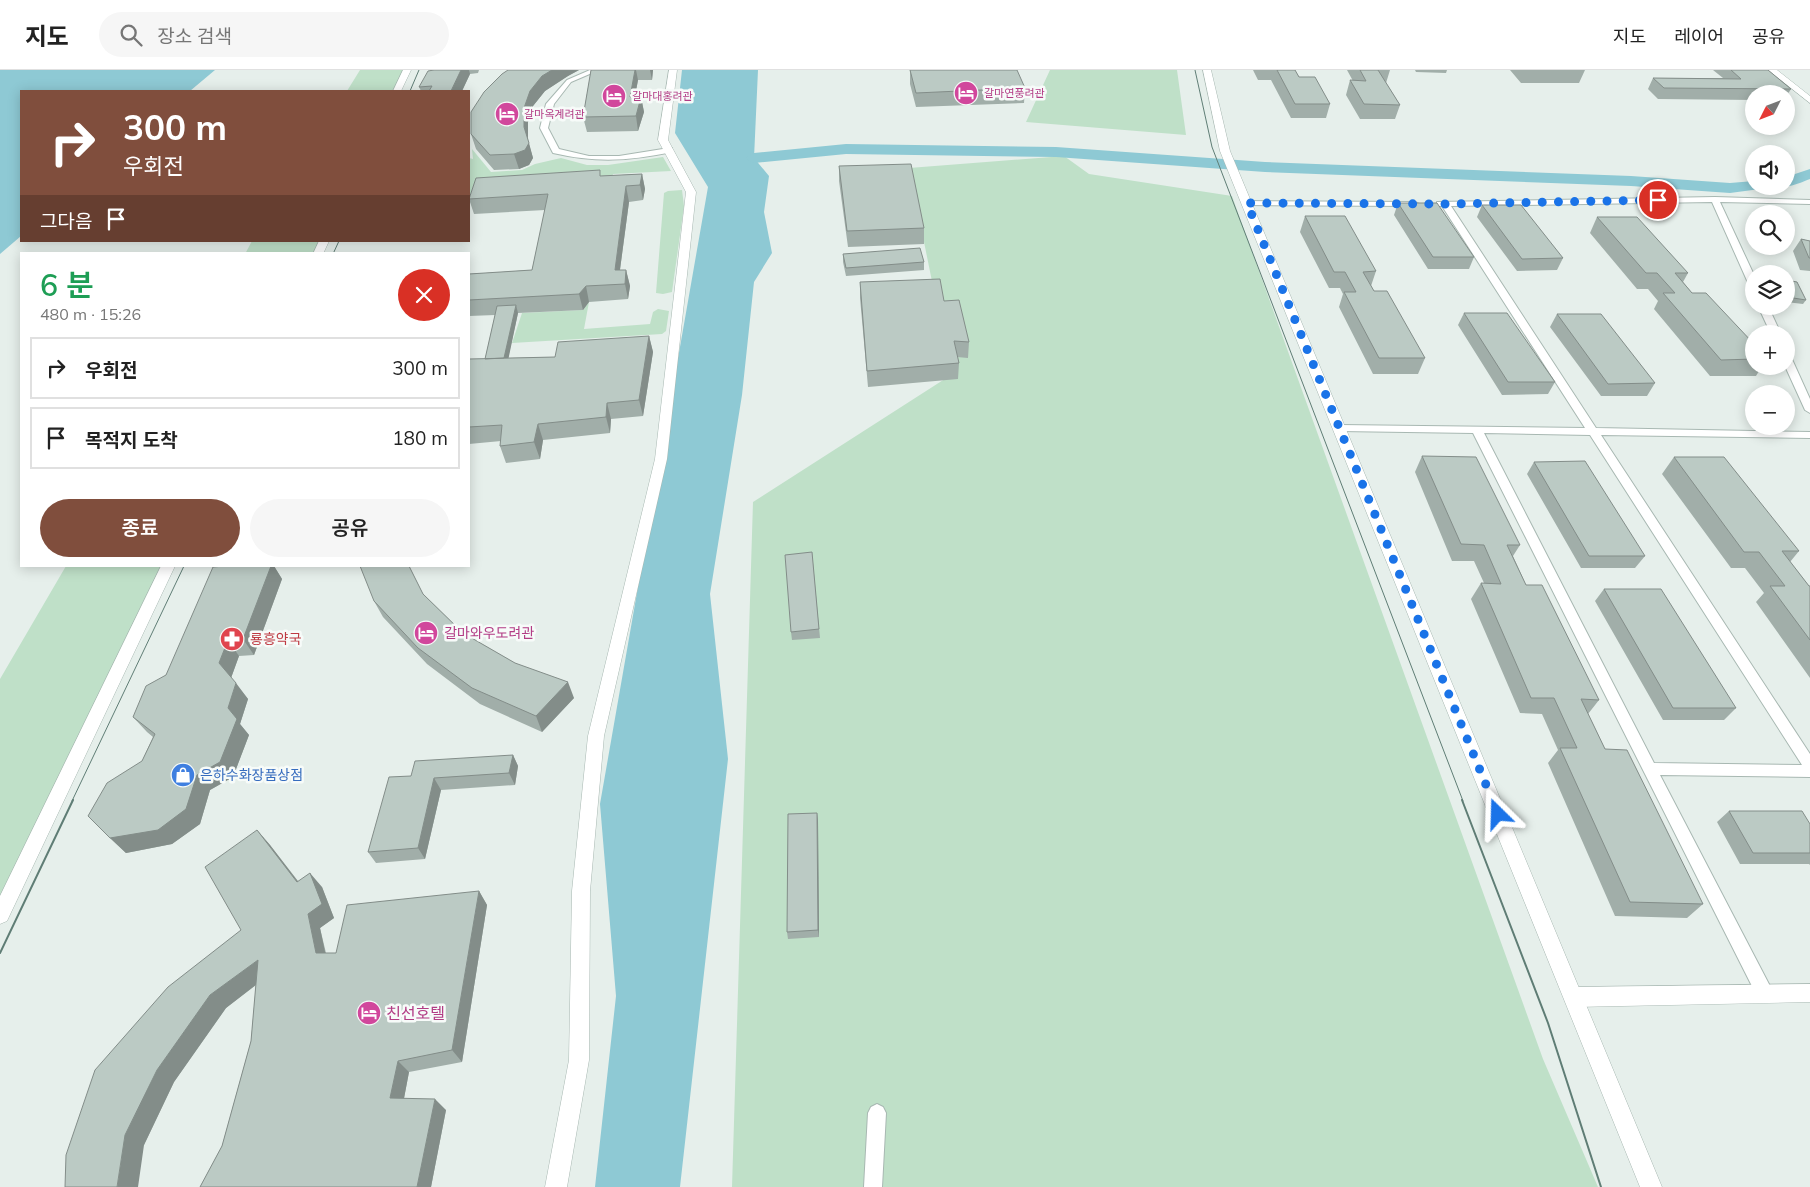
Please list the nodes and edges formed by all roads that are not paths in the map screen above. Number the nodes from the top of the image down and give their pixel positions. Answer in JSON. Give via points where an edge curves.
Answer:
{"nodes":[{"id":1,"x":407,"y":70,"type":"edge"},
{"id":2,"x":596,"y":70,"type":"edge"},
{"id":3,"x":673,"y":70,"type":"edge"},
{"id":4,"x":1207,"y":70,"type":"edge"},
{"id":5,"x":1772,"y":70,"type":"edge"},
{"id":6,"x":397,"y":90,"type":"edge"},
{"id":7,"x":1810,"y":100,"type":"edge"},
{"id":8,"x":668,"y":150,"type":"junction"},
{"id":9,"x":1715,"y":199,"type":"junction"},
{"id":10,"x":1810,"y":202,"type":"edge"},
{"id":11,"x":1247,"y":203,"type":"junction"},
{"id":12,"x":1426,"y":204,"type":"edge"},
{"id":13,"x":1745,"y":265,"type":"edge"},
{"id":14,"x":1794,"y":375,"type":"edge"},
{"id":15,"x":1810,"y":410,"type":"edge"},
{"id":16,"x":1340,"y":428,"type":"junction"},
{"id":17,"x":1477,"y":430,"type":"junction"},
{"id":18,"x":1592,"y":432,"type":"junction"},
{"id":19,"x":1810,"y":435,"type":"edge"},
{"id":20,"x":168,"y":567,"type":"edge"},
{"id":21,"x":1810,"y":766,"type":"edge"},
{"id":22,"x":1650,"y":769,"type":"junction"},
{"id":23,"x":1810,"y":771,"type":"edge"},
{"id":24,"x":0,"y":915,"type":"edge"},
{"id":25,"x":1810,"y":993,"type":"edge"},
{"id":26,"x":1765,"y":994,"type":"junction"},
{"id":27,"x":1574,"y":997,"type":"junction"},
{"id":28,"x":877,"y":1113,"type":"dead end"},
{"id":29,"x":556,"y":1187,"type":"edge"},
{"id":30,"x":873,"y":1187,"type":"edge"},
{"id":31,"x":1652,"y":1187,"type":"edge"}],
"edges":[{"from":1,"to":6,"type":"street"},
{"from":2,"to":8,"type":"lane","via":[[569,82],[550,104],[544,128],[556,151],[589,158],[619,158]]},
{"from":3,"to":8,"type":"street","via":[[663,140]]},
{"from":4,"to":11,"type":"street","via":[[1225,151]]},
{"from":5,"to":7,"type":"street"},
{"from":8,"to":29,"type":"street","via":[[691,192],[660,459],[596,736],[581,891],[579,1060]]},
{"from":9,"to":10,"type":"lane"},
{"from":9,"to":13,"type":"lane"},
{"from":9,"to":18,"type":"lane","via":[[1440,204]]},
{"from":11,"to":12,"type":"lane"},
{"from":11,"to":16,"type":"street"},
{"from":14,"to":15,"type":"lane"},
{"from":16,"to":17,"type":"lane"},
{"from":16,"to":27,"type":"street"},
{"from":17,"to":18,"type":"lane"},
{"from":17,"to":22,"type":"lane"},
{"from":18,"to":19,"type":"lane"},
{"from":18,"to":21,"type":"lane"},
{"from":20,"to":24,"type":"street"},
{"from":22,"to":23,"type":"lane"},
{"from":22,"to":26,"type":"lane"},
{"from":25,"to":26,"type":"street"},
{"from":26,"to":27,"type":"street"},
{"from":27,"to":31,"type":"street"},
{"from":28,"to":30,"type":"lane"}]}
